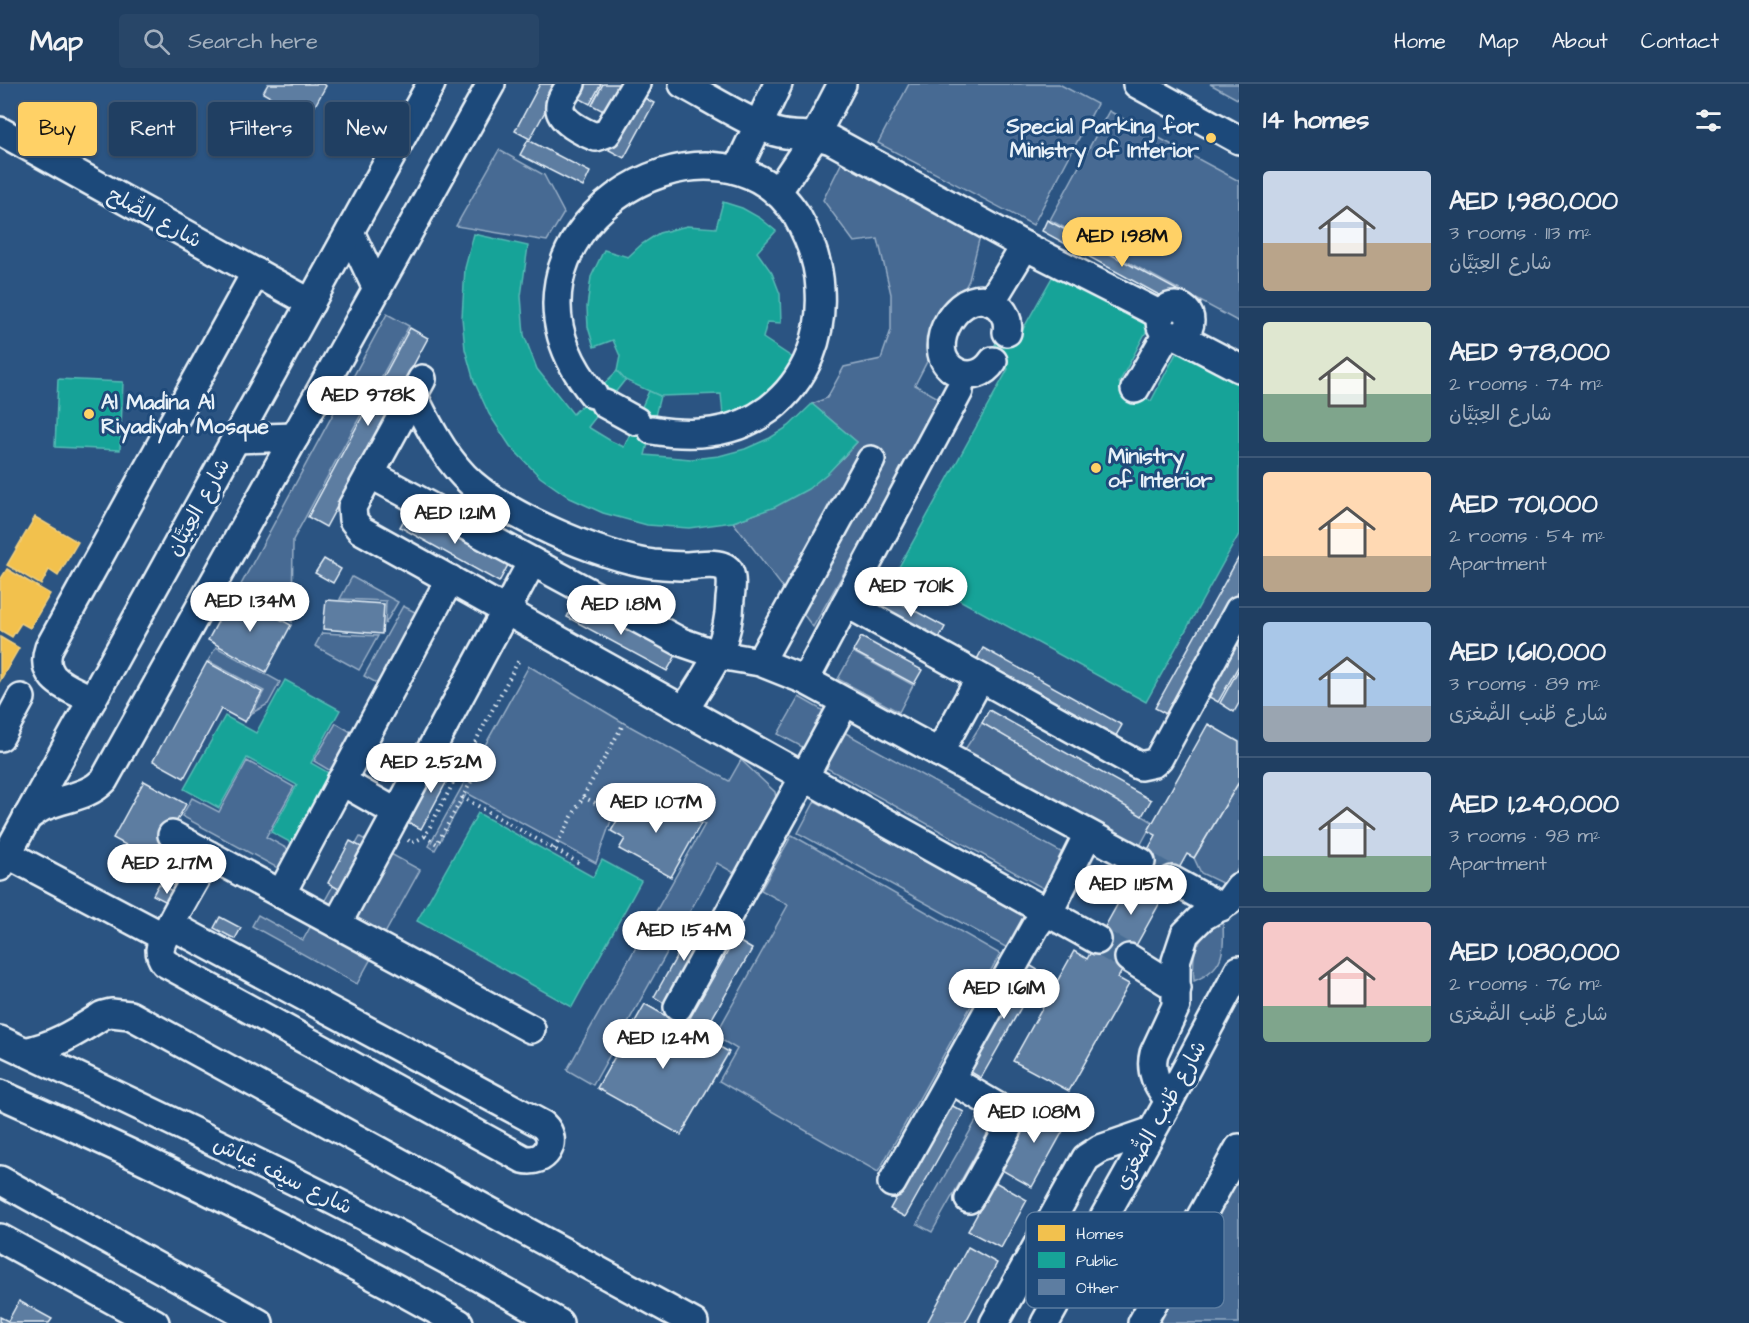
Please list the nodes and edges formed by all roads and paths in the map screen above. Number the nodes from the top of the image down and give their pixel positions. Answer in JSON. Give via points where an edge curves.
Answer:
{"nodes":[{"id":1,"x":431,"y":84,"type":"edge"},
{"id":2,"x":491,"y":84,"type":"edge"},
{"id":3,"x":571,"y":84,"type":"edge"},
{"id":4,"x":636,"y":84,"type":"edge"},
{"id":5,"x":683,"y":84,"type":"edge"},
{"id":6,"x":778,"y":84,"type":"edge"},
{"id":7,"x":842,"y":84,"type":"edge"},
{"id":8,"x":1137,"y":84,"type":"edge"},
{"id":9,"x":758,"y":124,"type":"junction"},
{"id":10,"x":0,"y":131,"type":"edge"},
{"id":11,"x":815,"y":136,"type":"junction"},
{"id":12,"x":1239,"y":140,"type":"edge"},
{"id":13,"x":738,"y":168,"type":"junction"},
{"id":14,"x":778,"y":191,"type":"junction"},
{"id":15,"x":350,"y":232,"type":"junction"},
{"id":16,"x":1025,"y":246,"type":"junction"},
{"id":17,"x":256,"y":272,"type":"junction"},
{"id":18,"x":377,"y":289,"type":"junction"},
{"id":19,"x":991,"y":302,"type":"junction"},
{"id":20,"x":311,"y":303,"type":"junction"},
{"id":21,"x":1169,"y":328,"type":"junction"},
{"id":22,"x":1007,"y":332,"type":"dead end"},
{"id":23,"x":993,"y":361,"type":"dead end"},
{"id":24,"x":1239,"y":368,"type":"edge"},
{"id":25,"x":1136,"y":389,"type":"dead end"},
{"id":26,"x":959,"y":391,"type":"dead end"},
{"id":27,"x":295,"y":437,"type":"junction"},
{"id":28,"x":236,"y":439,"type":"junction"},
{"id":29,"x":871,"y":460,"type":"dead end"},
{"id":30,"x":370,"y":474,"type":"junction"},
{"id":31,"x":531,"y":520,"type":"junction"},
{"id":32,"x":592,"y":548,"type":"junction"},
{"id":33,"x":523,"y":557,"type":"junction"},
{"id":34,"x":450,"y":579,"type":"junction"},
{"id":35,"x":573,"y":584,"type":"junction"},
{"id":36,"x":846,"y":603,"type":"junction"},
{"id":37,"x":506,"y":610,"type":"junction"},
{"id":38,"x":1239,"y":610,"type":"edge"},
{"id":39,"x":719,"y":655,"type":"junction"},
{"id":40,"x":760,"y":662,"type":"junction"},
{"id":41,"x":980,"y":678,"type":"junction"},
{"id":42,"x":805,"y":680,"type":"junction"},
{"id":43,"x":21,"y":698,"type":"dead end"},
{"id":44,"x":92,"y":700,"type":"junction"},
{"id":45,"x":845,"y":702,"type":"junction"},
{"id":46,"x":684,"y":710,"type":"junction"},
{"id":47,"x":624,"y":723,"type":"dead end"},
{"id":48,"x":0,"y":737,"type":"edge"},
{"id":49,"x":490,"y":747,"type":"dead end"},
{"id":50,"x":939,"y":753,"type":"junction"},
{"id":51,"x":804,"y":777,"type":"junction"},
{"id":52,"x":341,"y":782,"type":"junction"},
{"id":53,"x":462,"y":797,"type":"junction"},
{"id":54,"x":583,"y":797,"type":"junction"},
{"id":55,"x":614,"y":812,"type":"dead end"},
{"id":56,"x":397,"y":813,"type":"junction"},
{"id":57,"x":27,"y":817,"type":"junction"},
{"id":58,"x":1089,"y":834,"type":"junction"},
{"id":59,"x":172,"y":835,"type":"dead end"},
{"id":60,"x":425,"y":836,"type":"dead end"},
{"id":61,"x":554,"y":849,"type":"junction"},
{"id":62,"x":209,"y":855,"type":"junction"},
{"id":63,"x":4,"y":860,"type":"edge"},
{"id":64,"x":1141,"y":862,"type":"tunnel mouth"},
{"id":65,"x":579,"y":863,"type":"dead end"},
{"id":66,"x":1172,"y":880,"type":"tunnel mouth"},
{"id":67,"x":281,"y":894,"type":"junction"},
{"id":68,"x":1230,"y":897,"type":"edge"},
{"id":69,"x":1046,"y":912,"type":"junction"},
{"id":70,"x":337,"y":924,"type":"junction"},
{"id":71,"x":167,"y":931,"type":"junction"},
{"id":72,"x":1097,"y":940,"type":"tunnel mouth"},
{"id":73,"x":1129,"y":958,"type":"tunnel mouth"},
{"id":74,"x":1239,"y":970,"type":"edge"},
{"id":75,"x":1177,"y":988,"type":"junction"},
{"id":76,"x":678,"y":1007,"type":"dead end"},
{"id":77,"x":531,"y":1029,"type":"dead end"},
{"id":78,"x":12,"y":1046,"type":"edge"},
{"id":79,"x":950,"y":1079,"type":"junction"},
{"id":80,"x":0,"y":1094,"type":"edge"},
{"id":81,"x":1169,"y":1101,"type":"junction"},
{"id":82,"x":1152,"y":1131,"type":"junction"},
{"id":83,"x":1239,"y":1148,"type":"edge"},
{"id":84,"x":0,"y":1180,"type":"edge"},
{"id":85,"x":892,"y":1183,"type":"dead end"},
{"id":86,"x":969,"y":1199,"type":"dead end"},
{"id":87,"x":1056,"y":1212,"type":"edge"},
{"id":88,"x":1107,"y":1212,"type":"edge"},
{"id":89,"x":1204,"y":1212,"type":"edge"},
{"id":90,"x":0,"y":1238,"type":"edge"},
{"id":91,"x":1026,"y":1266,"type":"edge"},
{"id":92,"x":1053,"y":1308,"type":"edge"},
{"id":93,"x":1151,"y":1308,"type":"edge"},
{"id":94,"x":155,"y":1323,"type":"edge"},
{"id":95,"x":259,"y":1323,"type":"edge"},
{"id":96,"x":459,"y":1323,"type":"edge"},
{"id":97,"x":559,"y":1323,"type":"edge"},
{"id":98,"x":694,"y":1323,"type":"edge"},
{"id":99,"x":994,"y":1323,"type":"edge"},
{"id":100,"x":1045,"y":1323,"type":"edge"},
{"id":101,"x":1143,"y":1323,"type":"edge"}],
"edges":[{"from":1,"to":15,"type":"street","name":"شارع العِبَيَّان"},
{"from":2,"to":18,"type":"street"},
{"from":3,"to":4,"type":"street","via":[[560,105],[561,114],[596,137],[607,133]]},
{"from":5,"to":9,"type":"street"},
{"from":6,"to":9,"type":"street"},
{"from":7,"to":11,"type":"street"},
{"from":8,"to":12,"type":"street"},
{"from":9,"to":11,"type":"street","via":[[784,135]]},
{"from":9,"to":13,"type":"street"},
{"from":10,"to":17,"type":"street","name":"شارع الصُّلح"},
{"from":11,"to":14,"type":"street"},
{"from":11,"to":16,"type":"street","via":[[831,140]]},
{"from":13,"to":14,"type":"street"},
{"from":13,"to":14,"type":"street","via":[[688,164],[642,177],[588,219],[566,256],[557,297],[562,339],[569,359],[599,399],[644,426],[676,434],[732,428],[768,409],[802,374],[819,328],[820,278],[805,231]]},
{"from":15,"to":18,"type":"street"},
{"from":15,"to":20,"type":"street","name":"شارع العِبَيَّان"},
{"from":16,"to":19,"type":"street"},
{"from":16,"to":21,"type":"street"},
{"from":17,"to":20,"type":"street","name":"شارع الصُّلح"},
{"from":17,"to":44,"type":"street","via":[[49,648],[47,670],[55,679]]},
{"from":18,"to":27,"type":"street"},
{"from":19,"to":22,"type":"street","via":[[1005,315]]},
{"from":19,"to":23,"type":"street","via":[[982,299],[963,304],[940,346],[947,364],[962,374],[981,373]]},
{"from":20,"to":28,"type":"street","name":"شارع العِبَيَّان"},
{"from":21,"to":24,"type":"street"},
{"from":21,"to":25,"type":"street"},
{"from":26,"to":36,"type":"street"},
{"from":27,"to":28,"type":"street"},
{"from":27,"to":57,"type":"street","via":[[104,780],[87,793],[45,806]]},
{"from":28,"to":44,"type":"street","name":"شارع العِبَيَّان"},
{"from":29,"to":40,"type":"street"},
{"from":30,"to":31,"type":"street","via":[[417,387],[440,443],[465,478]]},
{"from":30,"to":33,"type":"street"},
{"from":30,"to":34,"type":"street","via":[[352,507],[356,526]]},
{"from":31,"to":32,"type":"street"},
{"from":31,"to":33,"type":"street"},
{"from":32,"to":35,"type":"street"},
{"from":32,"to":39,"type":"street","via":[[651,564],[726,568],[731,575],[730,615]]},
{"from":33,"to":35,"type":"street"},
{"from":33,"to":37,"type":"street"},
{"from":34,"to":37,"type":"street"},
{"from":34,"to":52,"type":"street"},
{"from":35,"to":39,"type":"street","via":[[681,642]]},
{"from":36,"to":41,"type":"street"},
{"from":36,"to":42,"type":"street"},
{"from":37,"to":46,"type":"street"},
{"from":37,"to":56,"type":"street"},
{"from":38,"to":41,"type":"street","via":[[1159,758],[1147,765],[1133,763]]},
{"from":39,"to":40,"type":"street"},
{"from":39,"to":46,"type":"street"},
{"from":40,"to":42,"type":"street"},
{"from":41,"to":50,"type":"street"},
{"from":42,"to":45,"type":"street"},
{"from":43,"to":48,"type":"street"},
{"from":44,"to":57,"type":"street","name":"شارع العِبَيَّان"},
{"from":45,"to":50,"type":"street"},
{"from":45,"to":51,"type":"street"},
{"from":46,"to":51,"type":"street"},
{"from":47,"to":54,"type":"path"},
{"from":49,"to":53,"type":"path"},
{"from":50,"to":58,"type":"street"},
{"from":51,"to":69,"type":"street"},
{"from":51,"to":76,"type":"street"},
{"from":52,"to":56,"type":"street"},
{"from":52,"to":67,"type":"street"},
{"from":53,"to":60,"type":"path","via":[[437,844]]},
{"from":53,"to":61,"type":"path"},
{"from":54,"to":55,"type":"path"},
{"from":54,"to":61,"type":"path"},
{"from":56,"to":70,"type":"street"},
{"from":57,"to":63,"type":"street","name":"شارع العِبَيَّان"},
{"from":58,"to":64,"type":"street"},
{"from":58,"to":69,"type":"street"},
{"from":59,"to":62,"type":"street"},
{"from":61,"to":65,"type":"path"},
{"from":62,"to":67,"type":"street"},
{"from":62,"to":71,"type":"street"},
{"from":63,"to":71,"type":"street"},
{"from":66,"to":68,"type":"street"},
{"from":67,"to":70,"type":"street"},
{"from":68,"to":75,"type":"street","via":[[1202,916],[1185,934],[1176,961]]},
{"from":69,"to":72,"type":"street"},
{"from":69,"to":79,"type":"street"},
{"from":70,"to":77,"type":"street"},
{"from":71,"to":71,"type":"street","via":[[543,1125],[550,1136],[548,1152],[535,1161],[523,1159],[165,963],[160,953]]},
{"from":73,"to":75,"type":"street"},
{"from":74,"to":81,"type":"street","name":"شارع طُنب الصُّغرَى"},
{"from":75,"to":81,"type":"street","via":[[1176,1006],[1152,1062],[1155,1081]]},
{"from":78,"to":97,"type":"street","name":"شارع سيف غباش","via":[[329,1197]]},
{"from":78,"to":98,"type":"street","via":[[44,1048],[103,1015],[130,1015]]},
{"from":79,"to":85,"type":"street"},
{"from":79,"to":86,"type":"street","via":[[1003,1110],[1009,1119],[1008,1129]]},
{"from":80,"to":96,"type":"street","via":[[239,1205]]},
{"from":81,"to":82,"type":"street","name":"شارع طُنب الصُّغرَى"},
{"from":82,"to":87,"type":"street","via":[[1100,1149],[1086,1158]]},
{"from":82,"to":88,"type":"street","name":"شارع طُنب الصُّغرَى"},
{"from":83,"to":89,"type":"street"},
{"from":84,"to":95,"type":"street"},
{"from":90,"to":94,"type":"street"},
{"from":91,"to":99,"type":"street"},
{"from":92,"to":100,"type":"street","name":"شارع طُنب الصُّغرَى"},
{"from":93,"to":101,"type":"street"}]}
